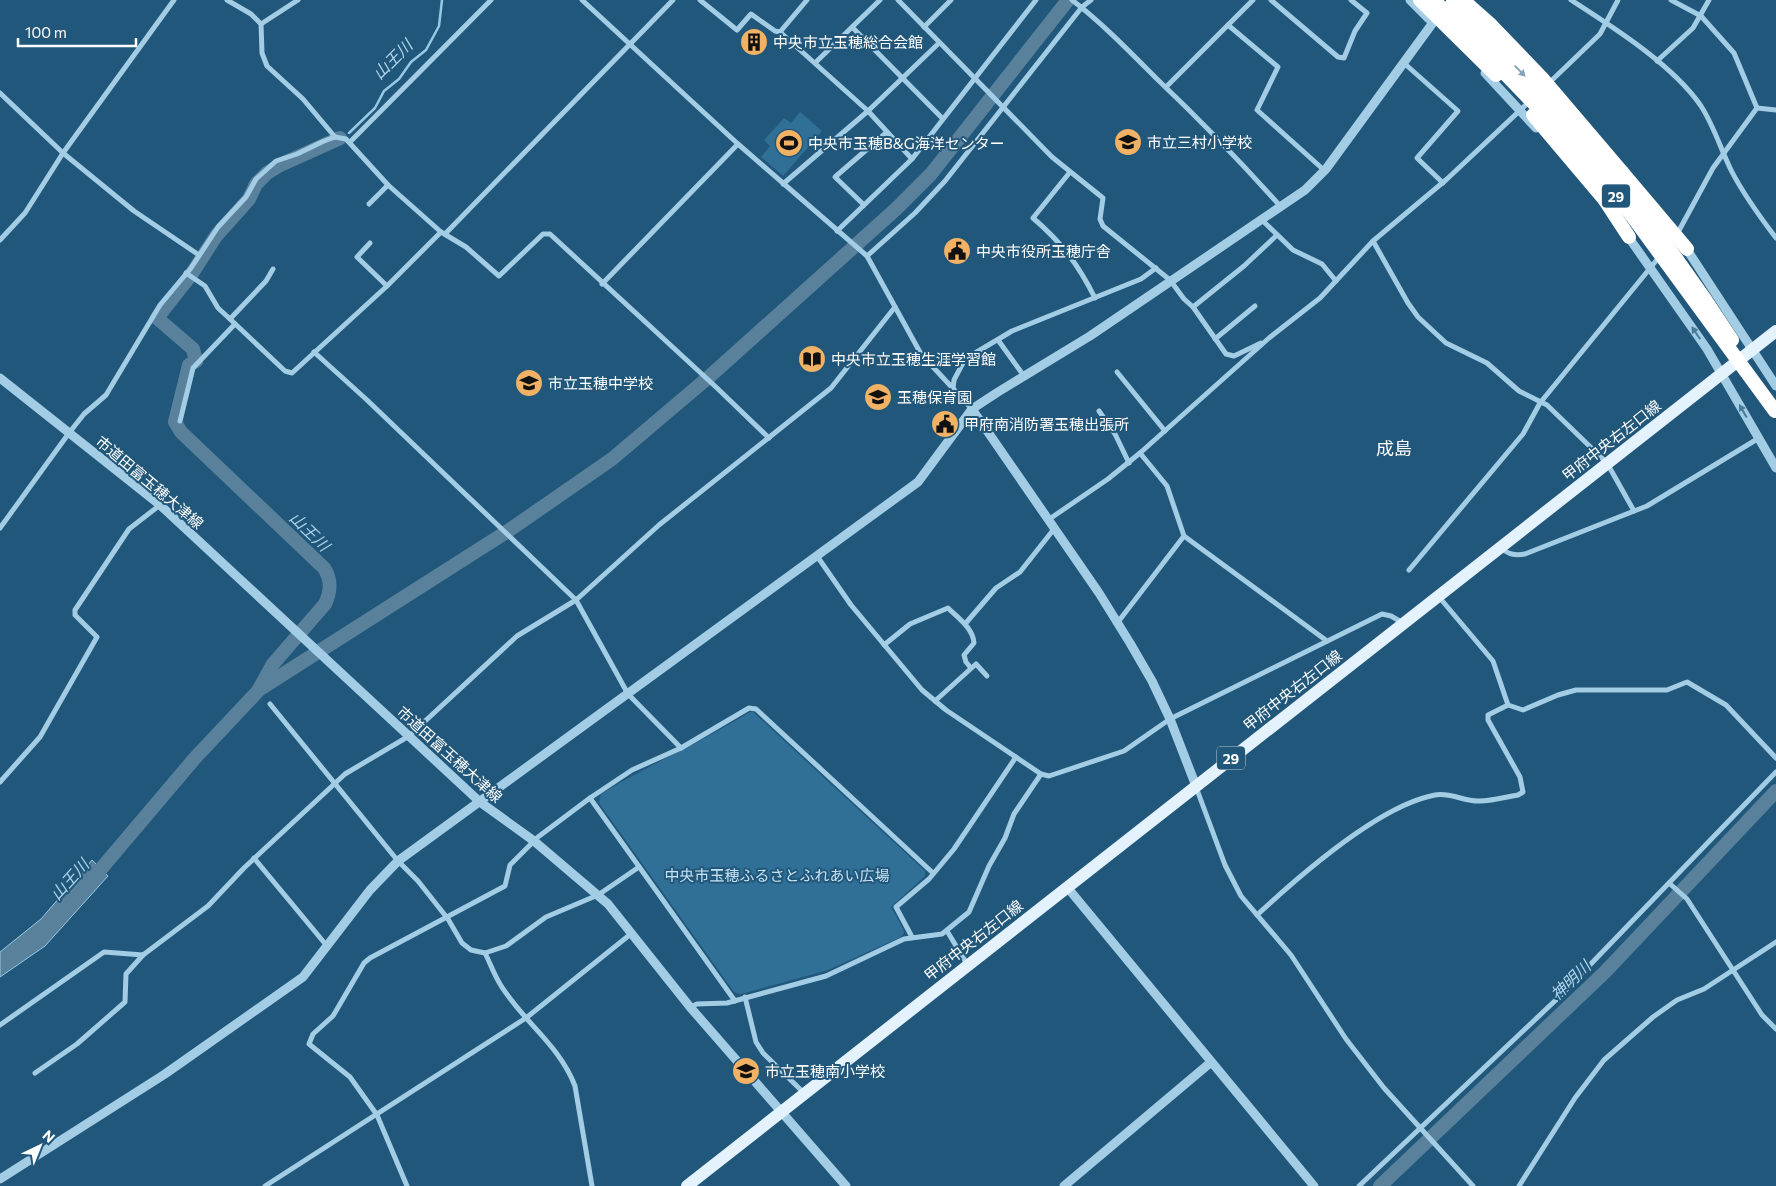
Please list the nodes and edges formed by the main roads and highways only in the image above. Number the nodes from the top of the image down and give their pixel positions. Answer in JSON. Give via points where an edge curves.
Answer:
{"nodes":[{"id":1,"x":1420,"y":0,"type":"edge"},
{"id":2,"x":1434,"y":0,"type":"edge"},
{"id":3,"x":1449,"y":0,"type":"edge"},
{"id":4,"x":1463,"y":0,"type":"edge"},
{"id":5,"x":1629,"y":237,"type":"road end"},
{"id":6,"x":1687,"y":249,"type":"road end"},
{"id":7,"x":1776,"y":331,"type":"edge"},
{"id":8,"x":1775,"y":413,"type":"edge"},
{"id":9,"x":687,"y":1186,"type":"edge"}],
"edges":[{"from":1,"to":5,"type":"highway","bridge":true,"via":[[1499,79],[1604,199]]},
{"from":2,"to":8,"type":"highway","number":"29","bridge":true,"via":[[1544,114],[1630,212]]},
{"from":3,"to":8,"type":"highway","number":"29","one_way":true,"bridge":true,"via":[[1552,105],[1615,178],[1711,307]]},
{"from":4,"to":6,"type":"highway","bridge":true,"via":[[1517,50]]},
{"from":7,"to":9,"type":"main road","name":"甲府中央右左口線","number":"29"}]}
